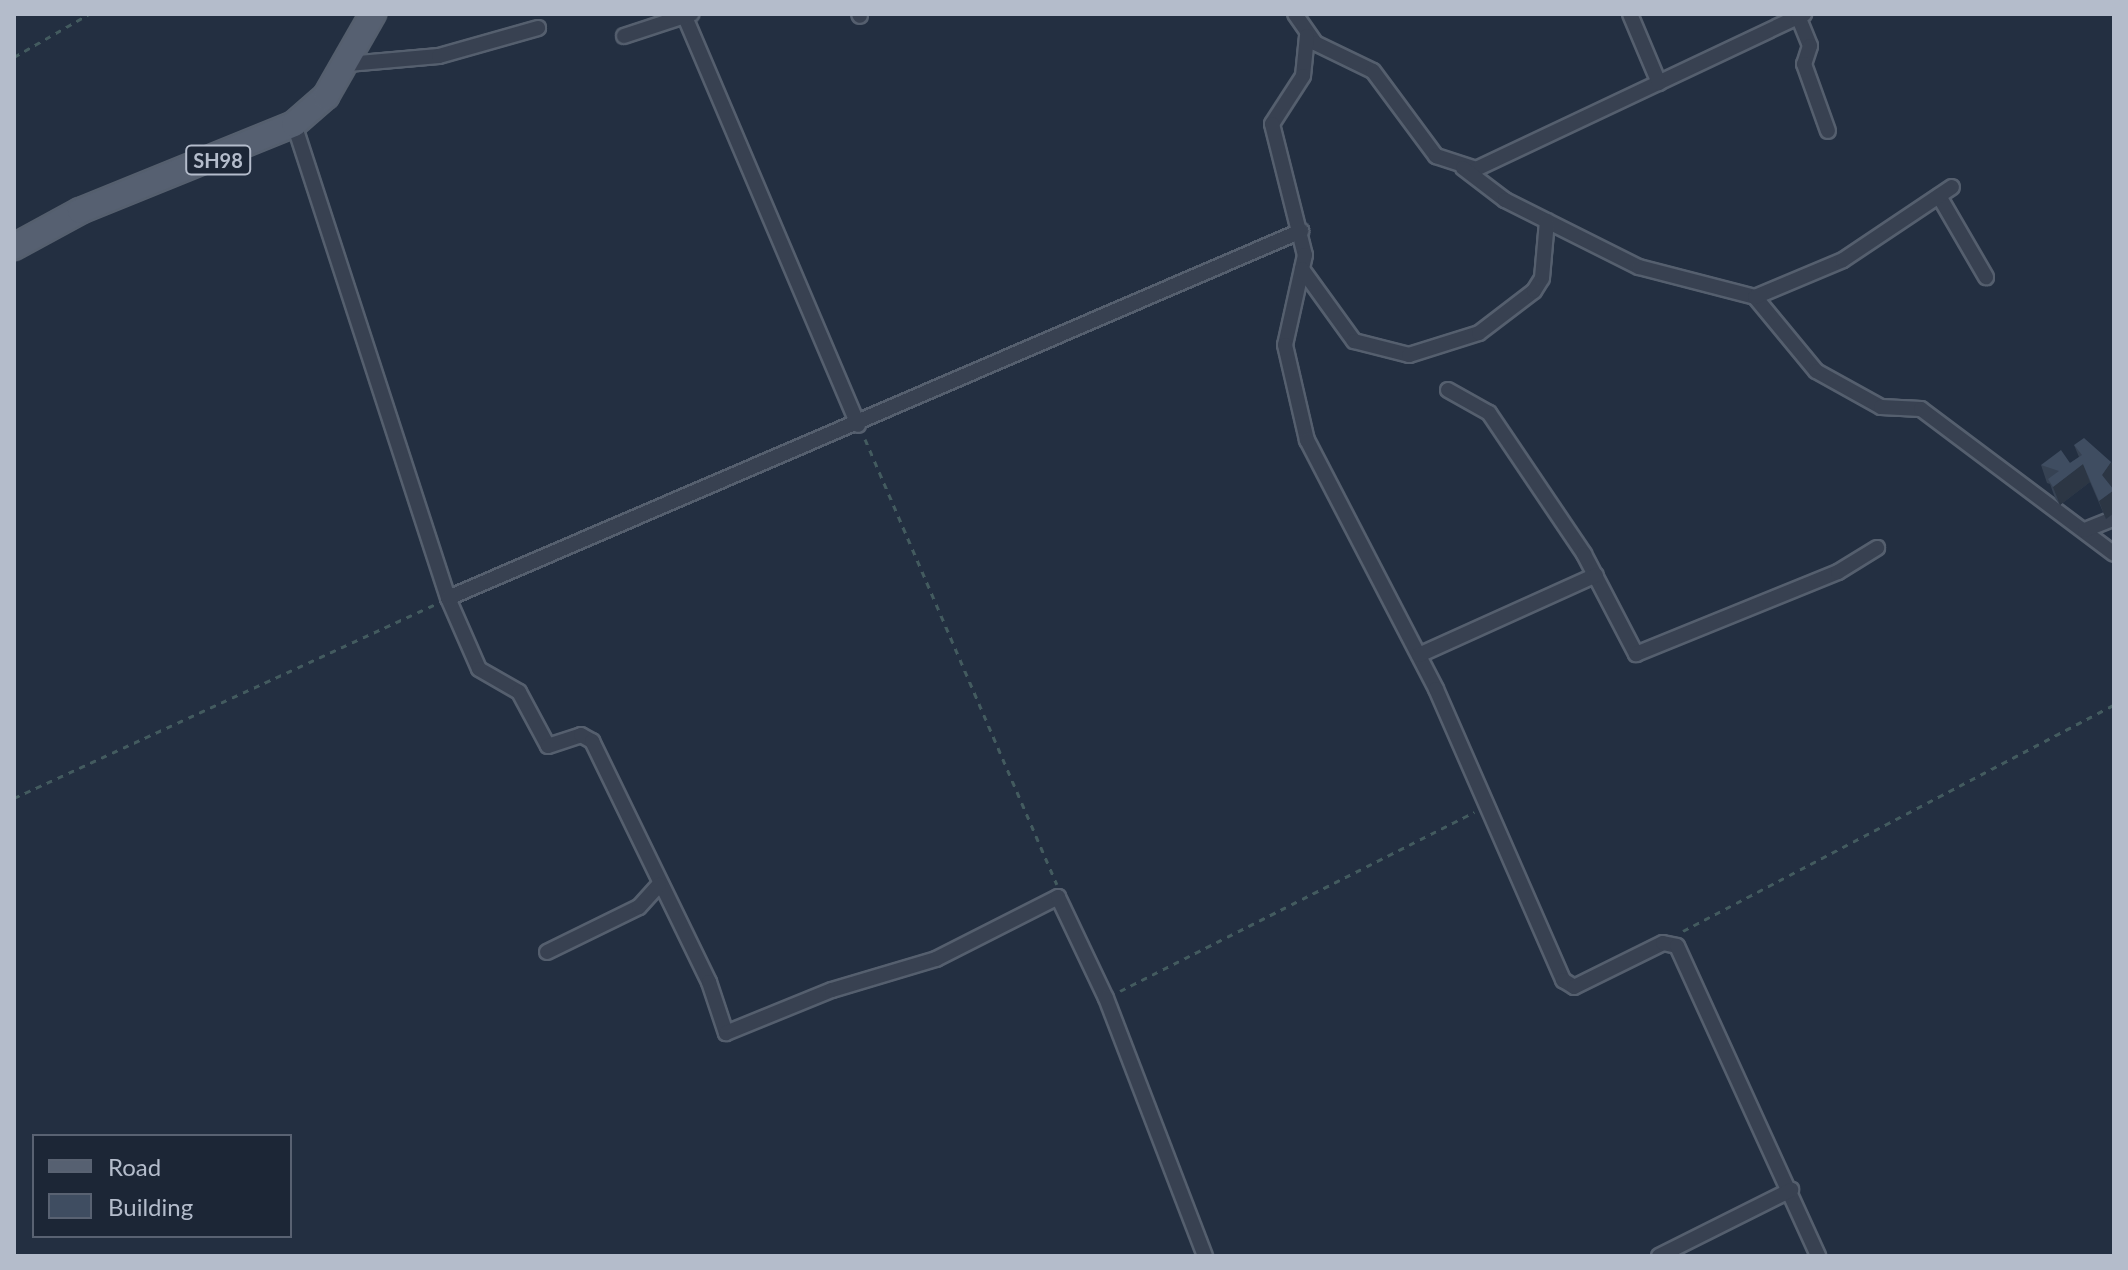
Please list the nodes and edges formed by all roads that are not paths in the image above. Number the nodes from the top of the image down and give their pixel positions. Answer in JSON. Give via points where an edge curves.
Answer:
{"nodes":[{"id":1,"x":373,"y":14,"type":"edge"},
{"id":2,"x":1295,"y":14,"type":"edge"},
{"id":3,"x":1630,"y":14,"type":"edge"},
{"id":4,"x":688,"y":15,"type":"edge"},
{"id":5,"x":1801,"y":15,"type":"edge"},
{"id":6,"x":538,"y":28,"type":"dead end"},
{"id":7,"x":624,"y":36,"type":"dead end"},
{"id":8,"x":1307,"y":36,"type":"junction"},
{"id":9,"x":348,"y":64,"type":"junction"},
{"id":10,"x":1659,"y":83,"type":"junction"},
{"id":11,"x":294,"y":124,"type":"junction"},
{"id":12,"x":1828,"y":131,"type":"dead end"},
{"id":13,"x":1463,"y":168,"type":"junction"},
{"id":14,"x":1952,"y":187,"type":"dead end"},
{"id":15,"x":1939,"y":196,"type":"junction"},
{"id":16,"x":1547,"y":221,"type":"junction"},
{"id":17,"x":1301,"y":231,"type":"junction"},
{"id":18,"x":14,"y":247,"type":"edge"},
{"id":19,"x":1302,"y":269,"type":"junction"},
{"id":20,"x":1986,"y":277,"type":"dead end"},
{"id":21,"x":1755,"y":297,"type":"junction"},
{"id":22,"x":1448,"y":390,"type":"dead end"},
{"id":23,"x":858,"y":425,"type":"junction"},
{"id":24,"x":2114,"y":518,"type":"edge"},
{"id":25,"x":2085,"y":530,"type":"junction"},
{"id":26,"x":1877,"y":548,"type":"dead end"},
{"id":27,"x":2114,"y":554,"type":"edge"},
{"id":28,"x":1596,"y":575,"type":"junction"},
{"id":29,"x":448,"y":598,"type":"junction"},
{"id":30,"x":1419,"y":655,"type":"junction"},
{"id":31,"x":659,"y":885,"type":"junction"},
{"id":32,"x":547,"y":952,"type":"dead end"},
{"id":33,"x":1791,"y":1190,"type":"junction"},
{"id":34,"x":1205,"y":1256,"type":"edge"},
{"id":35,"x":1659,"y":1256,"type":"edge"},
{"id":36,"x":1818,"y":1256,"type":"edge"}],
"edges":[{"from":1,"to":9,"type":"main road","number":"SH98"},
{"from":2,"to":8,"type":"street"},
{"from":3,"to":10,"type":"street"},
{"from":4,"to":7,"type":"street"},
{"from":4,"to":23,"type":"street"},
{"from":5,"to":10,"type":"street"},
{"from":5,"to":12,"type":"street","via":[[1810,46],[1804,64]]},
{"from":6,"to":9,"type":"street","via":[[439,56]]},
{"from":8,"to":13,"type":"street","via":[[1365,63],[1430,150]]},
{"from":8,"to":17,"type":"street","via":[[1303,76],[1272,124]]},
{"from":9,"to":11,"type":"main road","number":"SH98"},
{"from":10,"to":13,"type":"street","via":[[1507,160]]},
{"from":11,"to":18,"type":"main road","number":"SH98","via":[[80,211]]},
{"from":11,"to":29,"type":"street"},
{"from":13,"to":16,"type":"street"},
{"from":14,"to":15,"type":"street"},
{"from":15,"to":20,"type":"street"},
{"from":15,"to":21,"type":"street","via":[[1843,260]]},
{"from":16,"to":19,"type":"street","via":[[1542,278],[1534,291],[1479,333],[1409,355],[1354,341]]},
{"from":16,"to":21,"type":"street","via":[[1651,272]]},
{"from":17,"to":19,"type":"street"},
{"from":17,"to":23,"type":"street"},
{"from":19,"to":30,"type":"street","via":[[1285,345],[1296,412],[1336,504]]},
{"from":21,"to":25,"type":"street","via":[[1816,371],[1881,407],[1921,409]]},
{"from":22,"to":28,"type":"street","via":[[1489,413]]},
{"from":23,"to":29,"type":"street"},
{"from":24,"to":25,"type":"street"},
{"from":25,"to":27,"type":"street"},
{"from":26,"to":28,"type":"street","via":[[1642,655],[1631,649]]},
{"from":28,"to":30,"type":"street"},
{"from":29,"to":31,"type":"street","via":[[483,676],[513,686],[543,742],[588,735]]},
{"from":30,"to":33,"type":"street","via":[[1568,986],[1671,941]]},
{"from":31,"to":32,"type":"street","via":[[639,907]]},
{"from":31,"to":34,"type":"street","via":[[731,1035],[818,995],[936,959],[1058,897],[1106,998]]},
{"from":33,"to":35,"type":"street"},
{"from":33,"to":36,"type":"street"}]}
